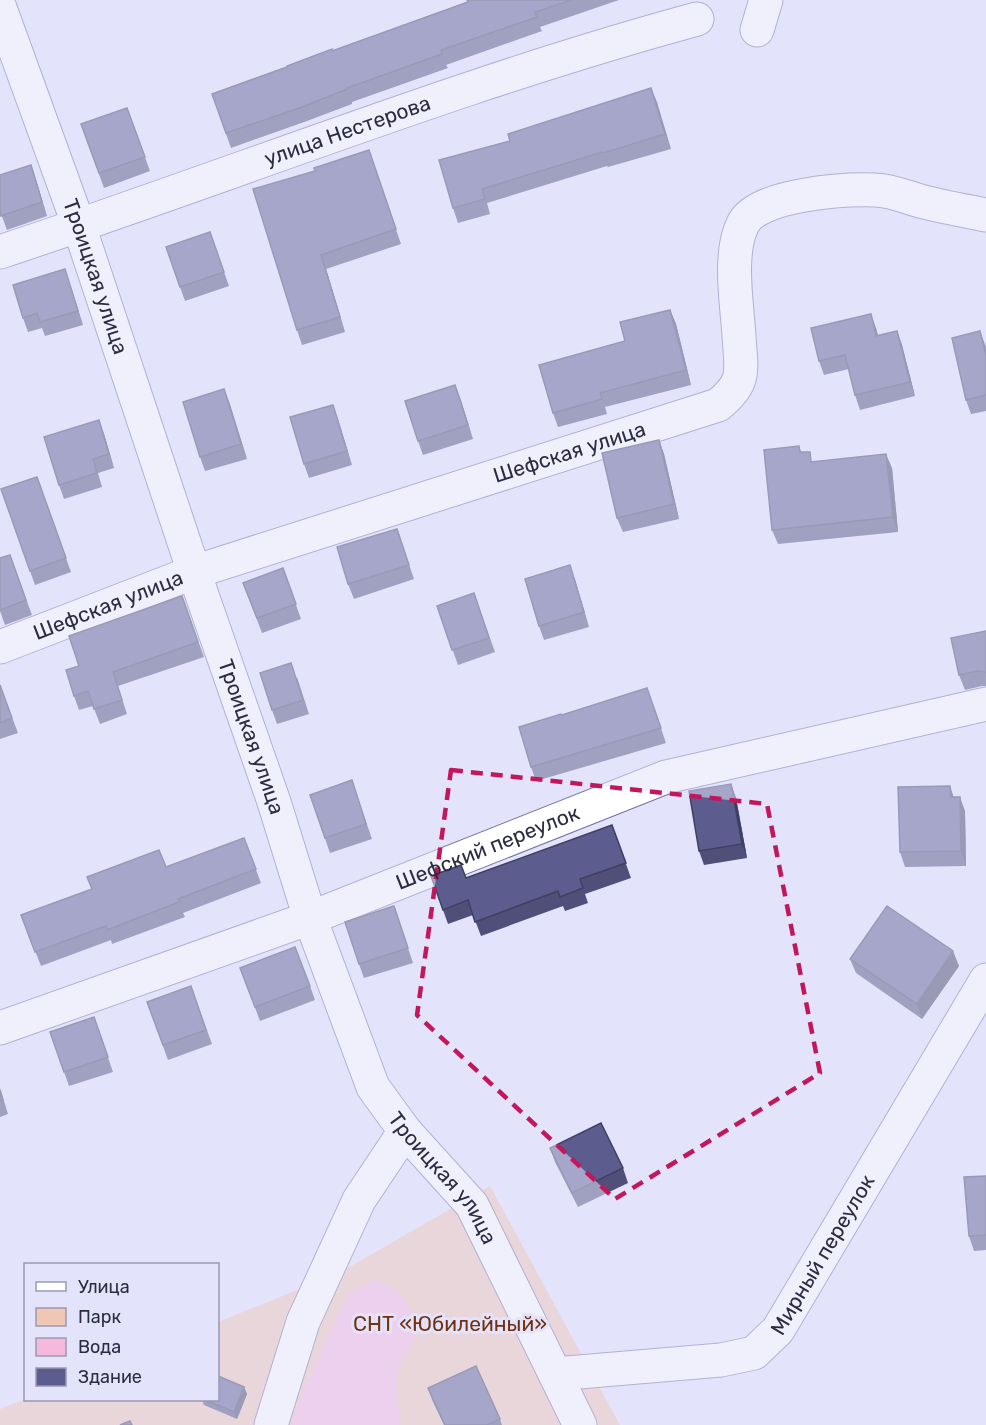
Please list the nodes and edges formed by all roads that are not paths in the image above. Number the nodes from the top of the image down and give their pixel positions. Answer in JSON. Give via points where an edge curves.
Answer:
{"nodes":[{"id":1,"x":0,"y":8,"type":"edge"},
{"id":2,"x":697,"y":19,"type":"dead end"},
{"id":3,"x":986,"y":215,"type":"edge"},
{"id":4,"x":79,"y":226,"type":"junction"},
{"id":5,"x":0,"y":252,"type":"edge"},
{"id":6,"x":194,"y":572,"type":"junction"},
{"id":7,"x":0,"y":647,"type":"edge"},
{"id":8,"x":986,"y":704,"type":"edge"},
{"id":9,"x":310,"y":918,"type":"junction"},
{"id":10,"x":986,"y":981,"type":"edge"},
{"id":11,"x":0,"y":1028,"type":"edge"},
{"id":12,"x":405,"y":1131,"type":"junction"},
{"id":13,"x":555,"y":1374,"type":"junction"},
{"id":14,"x":271,"y":1425,"type":"edge"},
{"id":15,"x":580,"y":1425,"type":"edge"}],
"edges":[{"from":1,"to":4,"type":"street","name":"Троицкая улица"},
{"from":2,"to":4,"type":"street","name":"улица Нестерова","via":[[378,118]]},
{"from":3,"to":6,"type":"street","name":"Шефская улица","via":[[877,190],[822,192],[779,200],[759,209],[744,222],[737,242],[742,376],[730,396],[718,405]]},
{"from":4,"to":5,"type":"street","name":"улица Нестерова"},
{"from":4,"to":6,"type":"street","name":"Троицкая улица"},
{"from":6,"to":7,"type":"street","name":"Шефская улица"},
{"from":6,"to":9,"type":"street","name":"Троицкая улица"},
{"from":8,"to":9,"type":"street","name":"Шефский переулок","via":[[666,777]]},
{"from":9,"to":11,"type":"street","name":"Шефский переулок"},
{"from":9,"to":12,"type":"street","name":"Троицкая улица","via":[[372,1087]]},
{"from":10,"to":13,"type":"street","name":"Мирный переулок","via":[[778,1330],[754,1353],[721,1360]]},
{"from":12,"to":13,"type":"street","name":"Троицкая улица","via":[[472,1205]]},
{"from":12,"to":14,"type":"street","via":[[359,1200],[307,1312]]},
{"from":13,"to":15,"type":"street","name":"Троицкая улица"}]}
